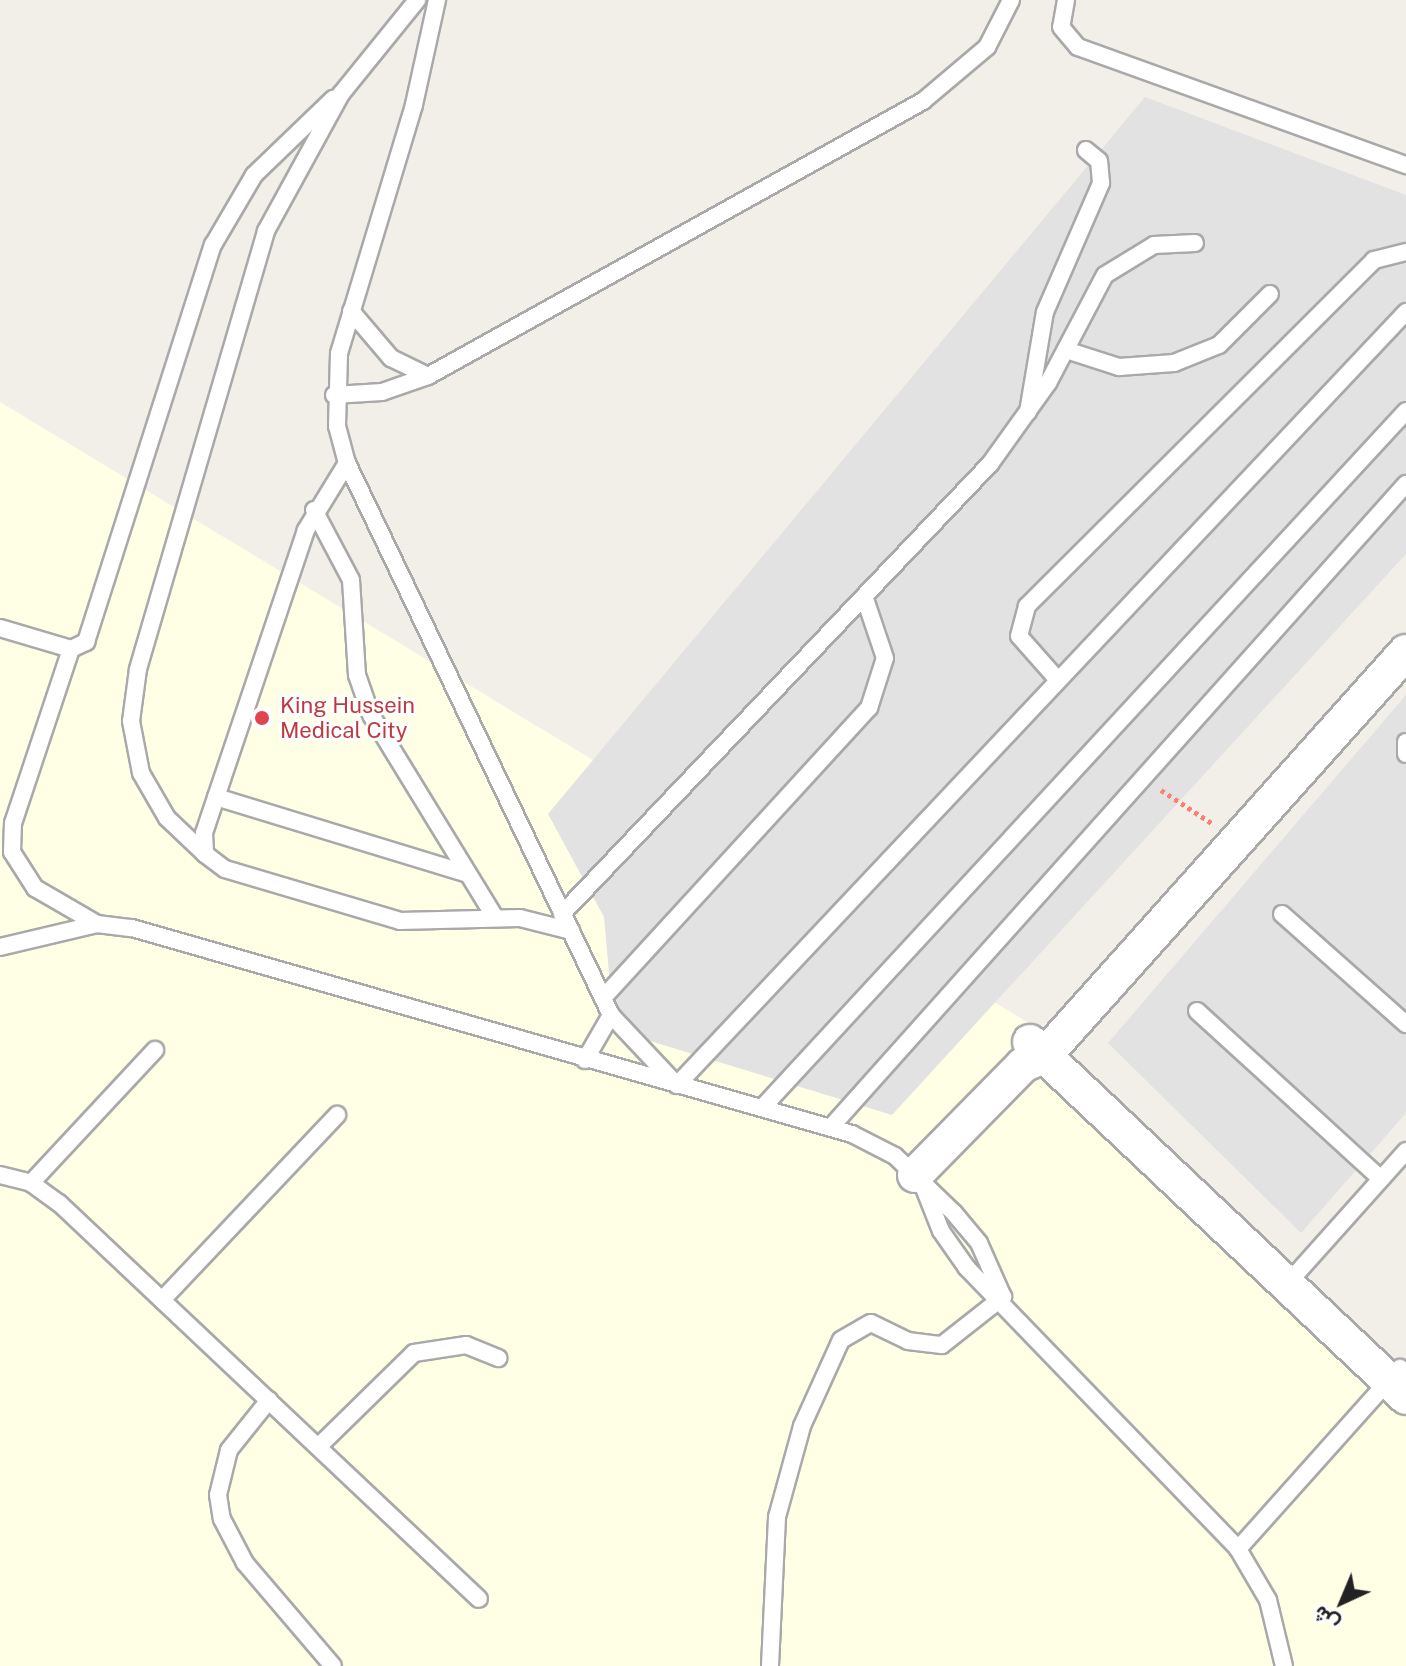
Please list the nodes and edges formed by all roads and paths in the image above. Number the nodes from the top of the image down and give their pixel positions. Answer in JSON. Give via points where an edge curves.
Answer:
{"nodes":[{"id":1,"x":417,"y":0,"type":"edge"},
{"id":2,"x":437,"y":0,"type":"edge"},
{"id":3,"x":1011,"y":0,"type":"edge"},
{"id":4,"x":1066,"y":0,"type":"edge"},
{"id":5,"x":341,"y":94,"type":"junction"},
{"id":6,"x":1086,"y":150,"type":"dead end"},
{"id":7,"x":1406,"y":165,"type":"edge"},
{"id":8,"x":1195,"y":243,"type":"dead end"},
{"id":9,"x":1406,"y":252,"type":"edge"},
{"id":10,"x":1270,"y":294,"type":"dead end"},
{"id":11,"x":351,"y":311,"type":"junction"},
{"id":12,"x":1406,"y":312,"type":"edge"},
{"id":13,"x":1066,"y":350,"type":"junction"},
{"id":14,"x":428,"y":376,"type":"junction"},
{"id":15,"x":334,"y":395,"type":"junction"},
{"id":16,"x":1406,"y":411,"type":"edge"},
{"id":17,"x":1028,"y":415,"type":"junction"},
{"id":18,"x":347,"y":463,"type":"junction"},
{"id":19,"x":1406,"y":484,"type":"edge"},
{"id":20,"x":314,"y":510,"type":"junction"},
{"id":21,"x":864,"y":596,"type":"junction"},
{"id":22,"x":1406,"y":624,"type":"edge"},
{"id":23,"x":0,"y":628,"type":"edge"},
{"id":24,"x":71,"y":649,"type":"junction"},
{"id":25,"x":1406,"y":652,"type":"edge"},
{"id":26,"x":1057,"y":679,"type":"junction"},
{"id":27,"x":1406,"y":742,"type":"edge"},
{"id":28,"x":1406,"y":754,"type":"edge"},
{"id":29,"x":1143,"y":778,"type":"junction"},
{"id":30,"x":216,"y":797,"type":"junction"},
{"id":31,"x":1220,"y":829,"type":"junction"},
{"id":32,"x":205,"y":854,"type":"junction"},
{"id":33,"x":468,"y":874,"type":"junction"},
{"id":34,"x":562,"y":914,"type":"junction"},
{"id":35,"x":1282,"y":914,"type":"dead end"},
{"id":36,"x":494,"y":916,"type":"junction"},
{"id":37,"x":97,"y":924,"type":"junction"},
{"id":38,"x":571,"y":931,"type":"junction"},
{"id":39,"x":0,"y":947,"type":"edge"},
{"id":40,"x":603,"y":998,"type":"junction"},
{"id":41,"x":1197,"y":1011,"type":"dead end"},
{"id":42,"x":611,"y":1015,"type":"junction"},
{"id":43,"x":1406,"y":1024,"type":"edge"},
{"id":44,"x":1038,"y":1047,"type":"junction"},
{"id":45,"x":155,"y":1050,"type":"dead end"},
{"id":46,"x":585,"y":1060,"type":"junction"},
{"id":47,"x":677,"y":1085,"type":"junction"},
{"id":48,"x":762,"y":1108,"type":"junction"},
{"id":49,"x":337,"y":1115,"type":"dead end"},
{"id":50,"x":831,"y":1127,"type":"junction"},
{"id":51,"x":1406,"y":1151,"type":"edge"},
{"id":52,"x":0,"y":1175,"type":"edge"},
{"id":53,"x":1381,"y":1179,"type":"junction"},
{"id":54,"x":920,"y":1182,"type":"junction"},
{"id":55,"x":31,"y":1183,"type":"junction"},
{"id":56,"x":1293,"y":1277,"type":"junction"},
{"id":57,"x":1003,"y":1297,"type":"junction"},
{"id":58,"x":162,"y":1300,"type":"junction"},
{"id":59,"x":499,"y":1358,"type":"dead end"},
{"id":60,"x":1400,"y":1379,"type":"edge"},
{"id":61,"x":269,"y":1400,"type":"junction"},
{"id":62,"x":318,"y":1447,"type":"junction"},
{"id":63,"x":1238,"y":1549,"type":"junction"},
{"id":64,"x":479,"y":1599,"type":"dead end"},
{"id":65,"x":1283,"y":1659,"type":"edge"},
{"id":66,"x":333,"y":1666,"type":"edge"},
{"id":67,"x":770,"y":1666,"type":"edge"},
{"id":68,"x":1299,"y":1666,"type":"edge"}],
"edges":[{"from":1,"to":5,"type":"lane"},
{"from":2,"to":11,"type":"lane","via":[[410,119]]},
{"from":3,"to":14,"type":"lane","via":[[987,47],[923,101]]},
{"from":4,"to":7,"type":"lane","via":[[1061,27],[1078,47]]},
{"from":5,"to":24,"type":"lane","via":[[271,155],[213,245],[88,637]]},
{"from":5,"to":32,"type":"lane","via":[[288,183],[248,280],[133,695],[141,773],[167,818]]},
{"from":6,"to":17,"type":"lane","via":[[1099,161],[1101,183],[1045,312]]},
{"from":8,"to":13,"type":"lane","via":[[1154,245],[1117,264],[1095,287]]},
{"from":9,"to":26,"type":"lane","via":[[1374,260],[1027,606],[1019,636]]},
{"from":10,"to":13,"type":"lane","via":[[1219,345],[1174,363],[1119,367]]},
{"from":11,"to":14,"type":"lane","via":[[391,358]]},
{"from":11,"to":15,"type":"lane"},
{"from":12,"to":26,"type":"lane"},
{"from":13,"to":17,"type":"lane"},
{"from":14,"to":15,"type":"lane","via":[[382,392]]},
{"from":15,"to":18,"type":"lane"},
{"from":16,"to":48,"type":"lane"},
{"from":17,"to":21,"type":"lane"},
{"from":18,"to":20,"type":"lane"},
{"from":18,"to":34,"type":"lane"},
{"from":19,"to":29,"type":"lane"},
{"from":20,"to":30,"type":"lane"},
{"from":20,"to":33,"type":"lane","via":[[351,580],[362,696]]},
{"from":21,"to":34,"type":"lane"},
{"from":21,"to":40,"type":"lane","via":[[885,658],[869,708]]},
{"from":22,"to":31,"type":"street"},
{"from":23,"to":24,"type":"lane"},
{"from":24,"to":37,"type":"lane","via":[[13,823],[12,852],[35,888]]},
{"from":25,"to":44,"type":"street"},
{"from":26,"to":47,"type":"lane"},
{"from":27,"to":28,"type":"lane"},
{"from":29,"to":31,"type":"path"},
{"from":29,"to":50,"type":"lane"},
{"from":30,"to":32,"type":"lane"},
{"from":30,"to":33,"type":"lane"},
{"from":31,"to":44,"type":"street"},
{"from":32,"to":36,"type":"lane","via":[[225,869],[400,921]]},
{"from":33,"to":36,"type":"lane"},
{"from":34,"to":38,"type":"lane"},
{"from":35,"to":43,"type":"lane"},
{"from":36,"to":38,"type":"lane"},
{"from":37,"to":39,"type":"lane"},
{"from":37,"to":46,"type":"lane"},
{"from":38,"to":40,"type":"lane"},
{"from":40,"to":42,"type":"lane"},
{"from":41,"to":53,"type":"lane"},
{"from":42,"to":46,"type":"lane"},
{"from":42,"to":47,"type":"lane"},
{"from":44,"to":54,"type":"street"},
{"from":44,"to":56,"type":"street"},
{"from":45,"to":55,"type":"lane"},
{"from":46,"to":47,"type":"lane"},
{"from":47,"to":48,"type":"lane"},
{"from":48,"to":50,"type":"lane"},
{"from":49,"to":58,"type":"lane"},
{"from":50,"to":54,"type":"lane","via":[[882,1147]]},
{"from":51,"to":53,"type":"lane"},
{"from":52,"to":55,"type":"lane"},
{"from":53,"to":56,"type":"lane"},
{"from":54,"to":57,"type":"lane","via":[[973,1235]]},
{"from":54,"to":57,"type":"lane","via":[[953,1250]]},
{"from":55,"to":58,"type":"lane"},
{"from":56,"to":60,"type":"street"},
{"from":57,"to":63,"type":"lane"},
{"from":57,"to":67,"type":"lane","via":[[942,1345],[918,1344],[871,1323],[841,1340],[802,1426],[777,1517]]},
{"from":58,"to":61,"type":"lane"},
{"from":59,"to":62,"type":"lane","via":[[466,1345],[414,1353]]},
{"from":60,"to":63,"type":"lane"},
{"from":61,"to":62,"type":"lane"},
{"from":61,"to":66,"type":"lane","via":[[229,1450],[218,1495],[222,1519],[245,1563]]},
{"from":62,"to":64,"type":"lane"},
{"from":63,"to":65,"type":"lane","via":[[1268,1600]]},
{"from":65,"to":68,"type":"lane"}]}
